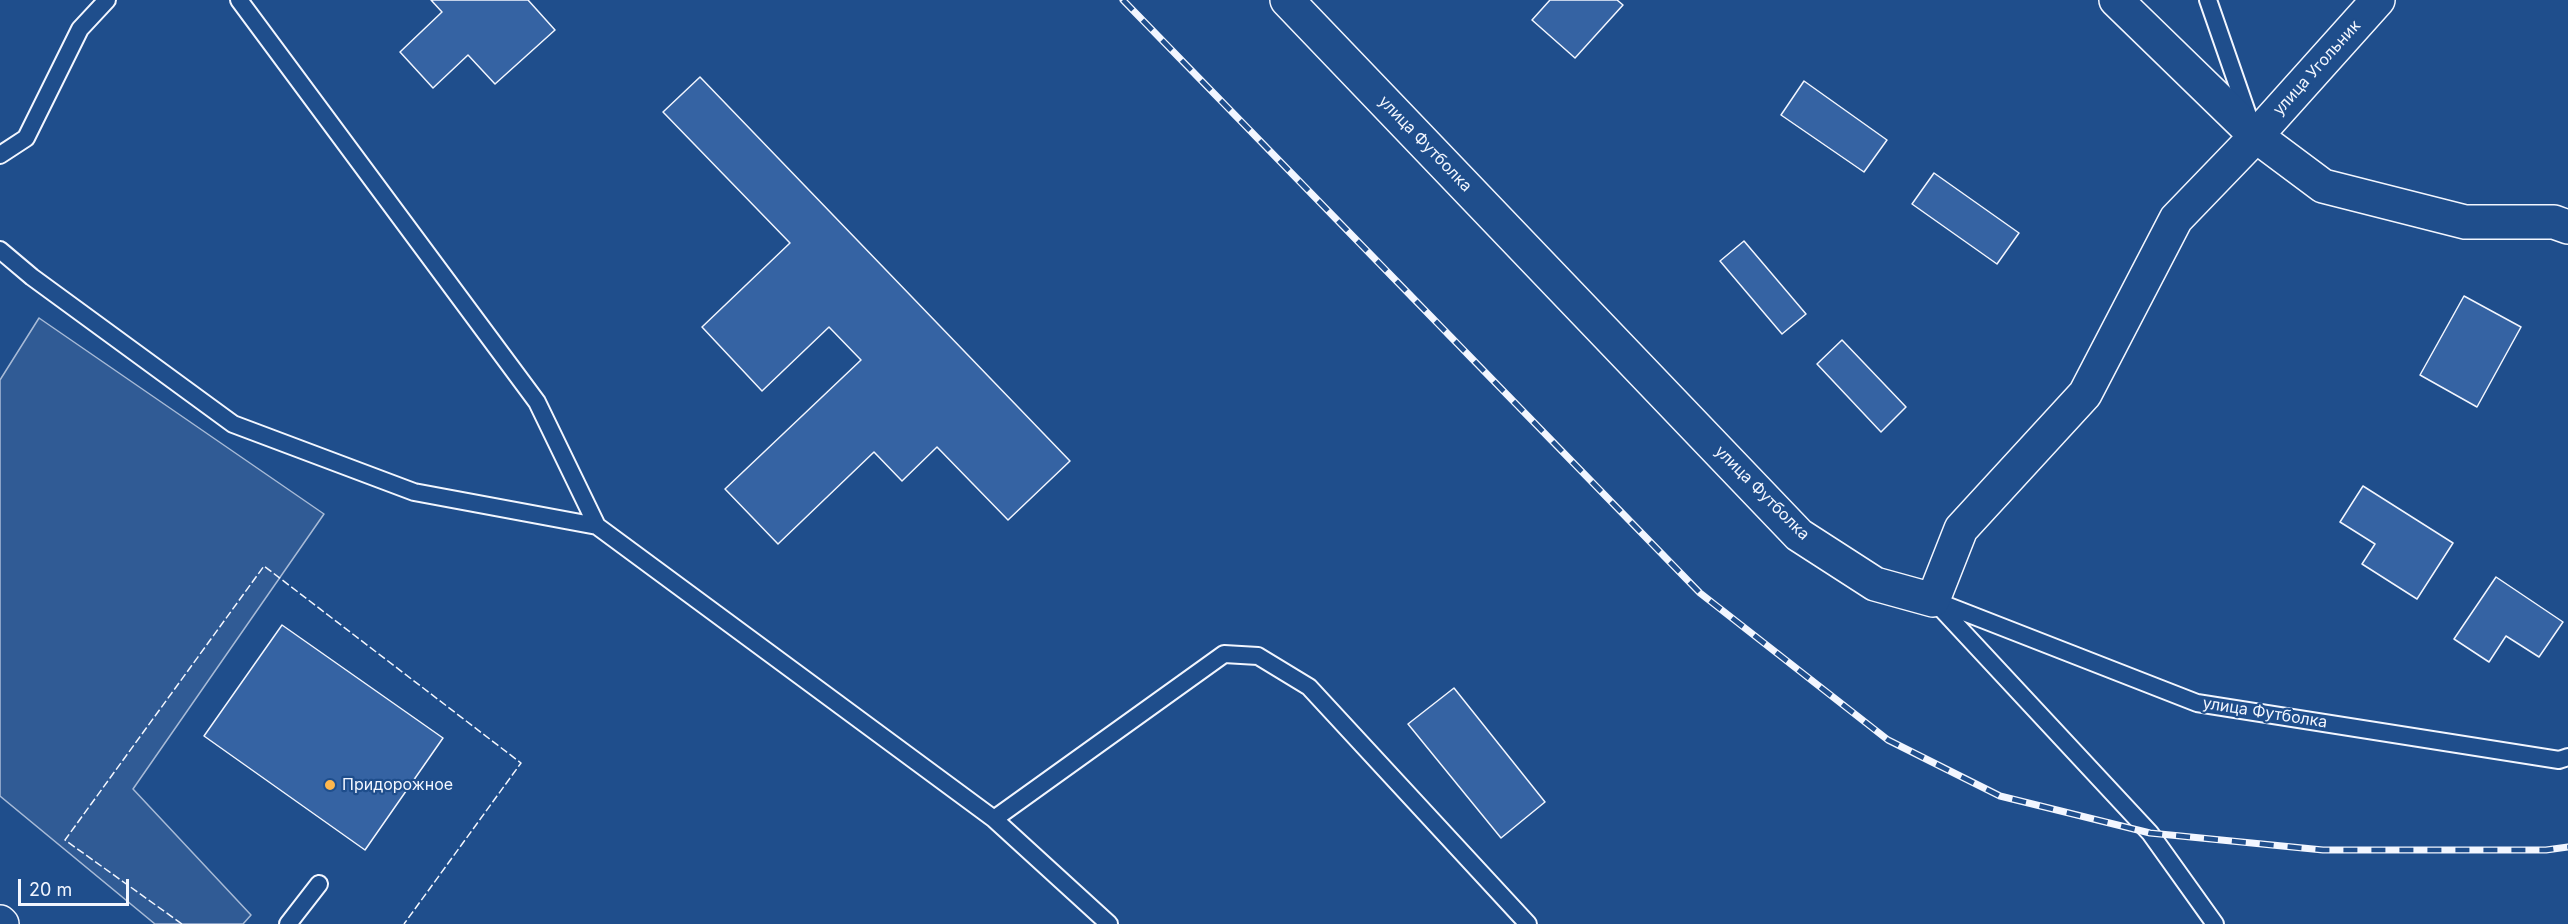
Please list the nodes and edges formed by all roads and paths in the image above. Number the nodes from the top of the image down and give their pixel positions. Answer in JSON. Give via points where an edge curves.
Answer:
{"nodes":[{"id":1,"x":107,"y":0,"type":"edge"},
{"id":2,"x":239,"y":0,"type":"edge"},
{"id":3,"x":1287,"y":0,"type":"edge"},
{"id":4,"x":2116,"y":0,"type":"edge"},
{"id":5,"x":2208,"y":0,"type":"edge"},
{"id":6,"x":2378,"y":0,"type":"edge"},
{"id":7,"x":2256,"y":136,"type":"junction"},
{"id":8,"x":0,"y":155,"type":"edge"},
{"id":9,"x":2568,"y":227,"type":"edge"},
{"id":10,"x":0,"y":250,"type":"edge"},
{"id":11,"x":597,"y":526,"type":"junction"},
{"id":12,"x":1933,"y":600,"type":"junction"},
{"id":13,"x":2568,"y":757,"type":"edge"},
{"id":14,"x":994,"y":819,"type":"junction"},
{"id":15,"x":319,"y":884,"type":"dead end"},
{"id":16,"x":288,"y":924,"type":"edge"},
{"id":17,"x":1109,"y":924,"type":"edge"},
{"id":18,"x":1528,"y":924,"type":"edge"},
{"id":19,"x":2215,"y":924,"type":"edge"}],
"edges":[{"from":1,"to":8,"type":"lane","via":[[80,29],[26,138]]},
{"from":2,"to":11,"type":"lane","via":[[537,402]]},
{"from":3,"to":12,"type":"street","name":"улица Футболка","via":[[1799,535],[1875,584]]},
{"from":4,"to":7,"type":"street"},
{"from":5,"to":7,"type":"lane"},
{"from":6,"to":7,"type":"street","name":"улица Угольник"},
{"from":7,"to":9,"type":"street","via":[[2323,186],[2465,222],[2554,222]]},
{"from":7,"to":12,"type":"street","name":"улица Угольник","via":[[2176,219],[2085,394],[1960,529]]},
{"from":10,"to":11,"type":"lane","via":[[232,424],[414,492]]},
{"from":11,"to":14,"type":"lane"},
{"from":12,"to":13,"type":"lane","name":"улица Футболка","via":[[2197,703],[2559,760]]},
{"from":12,"to":19,"type":"lane","via":[[2150,833]]},
{"from":14,"to":17,"type":"lane"},
{"from":14,"to":18,"type":"lane","via":[[1224,654],[1258,656],[1309,687]]},
{"from":15,"to":16,"type":"lane"}]}
